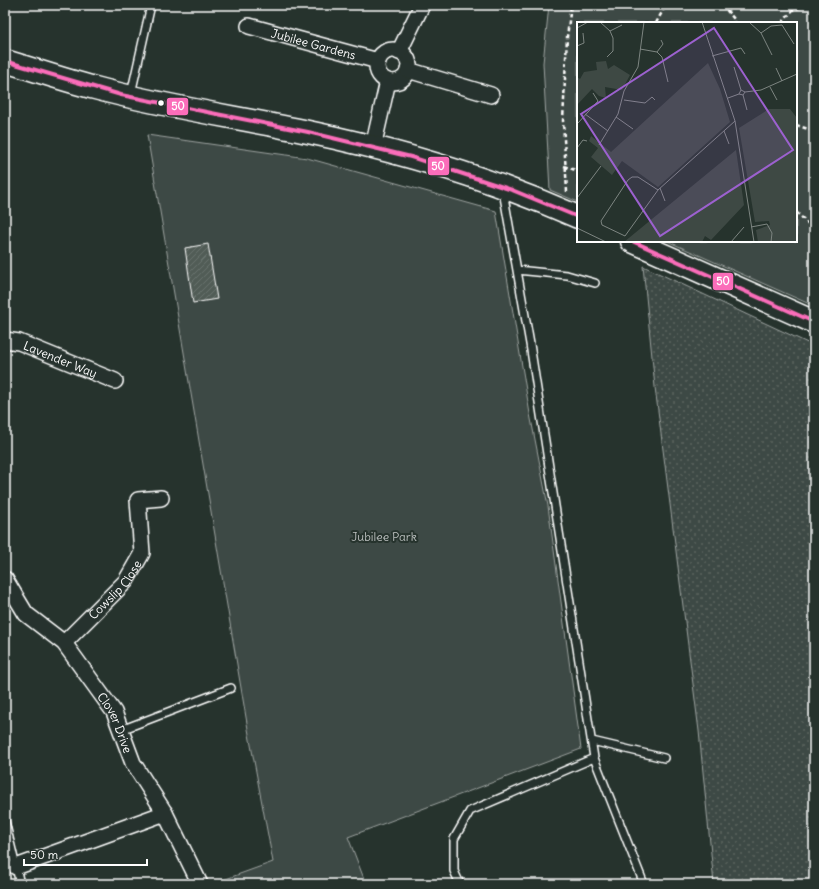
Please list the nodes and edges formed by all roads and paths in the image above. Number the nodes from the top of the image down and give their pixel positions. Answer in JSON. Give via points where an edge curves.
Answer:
{"nodes":[{"id":1,"x":151,"y":5,"type":"edge"},
{"id":2,"x":422,"y":5,"type":"edge"},
{"id":3,"x":572,"y":5,"type":"edge"},
{"id":4,"x":666,"y":5,"type":"edge"},
{"id":5,"x":722,"y":5,"type":"edge"},
{"id":6,"x":807,"y":5,"type":"edge"},
{"id":7,"x":657,"y":22,"type":"edge"},
{"id":8,"x":735,"y":22,"type":"edge"},
{"id":9,"x":783,"y":22,"type":"edge"},
{"id":10,"x":249,"y":26,"type":"dead end"},
{"id":11,"x":399,"y":52,"type":"junction"},
{"id":12,"x":5,"y":61,"type":"edge"},
{"id":13,"x":378,"y":61,"type":"junction"},
{"id":14,"x":408,"y":70,"type":"junction"},
{"id":15,"x":388,"y":81,"type":"junction"},
{"id":16,"x":491,"y":95,"type":"dead end"},
{"id":17,"x":130,"y":96,"type":"junction"},
{"id":18,"x":797,"y":125,"type":"edge"},
{"id":19,"x":814,"y":131,"type":"edge"},
{"id":20,"x":373,"y":148,"type":"junction"},
{"id":21,"x":564,"y":166,"type":"junction"},
{"id":22,"x":577,"y":171,"type":"edge"},
{"id":23,"x":503,"y":187,"type":"junction"},
{"id":24,"x":797,"y":213,"type":"edge"},
{"id":25,"x":573,"y":215,"type":"edge"},
{"id":26,"x":814,"y":229,"type":"edge"},
{"id":27,"x":634,"y":242,"type":"edge"},
{"id":28,"x":517,"y":270,"type":"junction"},
{"id":29,"x":595,"y":283,"type":"dead end"},
{"id":30,"x":814,"y":322,"type":"edge"},
{"id":31,"x":5,"y":340,"type":"edge"},
{"id":32,"x":115,"y":381,"type":"dead end"},
{"id":33,"x":160,"y":498,"type":"dead end"},
{"id":34,"x":5,"y":580,"type":"edge"},
{"id":35,"x":64,"y":643,"type":"junction"},
{"id":36,"x":231,"y":688,"type":"dead end"},
{"id":37,"x":121,"y":730,"type":"junction"},
{"id":38,"x":592,"y":741,"type":"junction"},
{"id":39,"x":594,"y":758,"type":"junction"},
{"id":40,"x":664,"y":758,"type":"dead end"},
{"id":41,"x":165,"y":813,"type":"junction"},
{"id":42,"x":5,"y":821,"type":"edge"},
{"id":43,"x":16,"y":867,"type":"junction"},
{"id":44,"x":20,"y":884,"type":"edge"},
{"id":45,"x":200,"y":884,"type":"edge"},
{"id":46,"x":460,"y":884,"type":"edge"},
{"id":47,"x":644,"y":884,"type":"edge"}],
"edges":[{"from":1,"to":17,"type":"lane"},
{"from":2,"to":11,"type":"street"},
{"from":3,"to":21,"type":"path","via":[[566,45]]},
{"from":4,"to":7,"type":"path"},
{"from":5,"to":8,"type":"path"},
{"from":6,"to":9,"type":"path","via":[[793,10]]},
{"from":10,"to":13,"type":"street","name":"Jubilee Gardens"},
{"from":11,"to":13,"type":"street","via":[[385,52]]},
{"from":11,"to":14,"type":"street","via":[[407,59]]},
{"from":12,"to":17,"type":"main road","via":[[94,88]]},
{"from":13,"to":15,"type":"street","via":[[378,72]]},
{"from":14,"to":15,"type":"street","via":[[397,82]]},
{"from":14,"to":16,"type":"street"},
{"from":15,"to":20,"type":"street"},
{"from":17,"to":20,"type":"main road","via":[[308,132]]},
{"from":18,"to":19,"type":"path"},
{"from":20,"to":23,"type":"main road","via":[[427,162]]},
{"from":21,"to":22,"type":"path"},
{"from":21,"to":25,"type":"path"},
{"from":23,"to":25,"type":"main road"},
{"from":23,"to":28,"type":"lane"},
{"from":24,"to":26,"type":"path"},
{"from":27,"to":30,"type":"main road"},
{"from":28,"to":29,"type":"lane","via":[[567,275]]},
{"from":28,"to":38,"type":"lane"},
{"from":31,"to":32,"type":"street","name":"Lavender Way","via":[[18,342]]},
{"from":33,"to":35,"type":"street","name":"Cowslip Close","via":[[138,500],[142,553],[126,581]]},
{"from":34,"to":35,"type":"street","name":"Clover Drive","via":[[26,614]]},
{"from":35,"to":37,"type":"street","name":"Clover Drive","via":[[114,712]]},
{"from":36,"to":37,"type":"lane"},
{"from":37,"to":41,"type":"street","name":"Clover Drive","via":[[133,763]]},
{"from":38,"to":39,"type":"lane"},
{"from":38,"to":40,"type":"lane"},
{"from":39,"to":46,"type":"lane","via":[[470,811],[454,839],[454,871]]},
{"from":39,"to":47,"type":"lane"},
{"from":41,"to":43,"type":"street"},
{"from":41,"to":45,"type":"street","name":"Clover Drive"},
{"from":42,"to":43,"type":"lane"},
{"from":43,"to":44,"type":"lane"}]}
